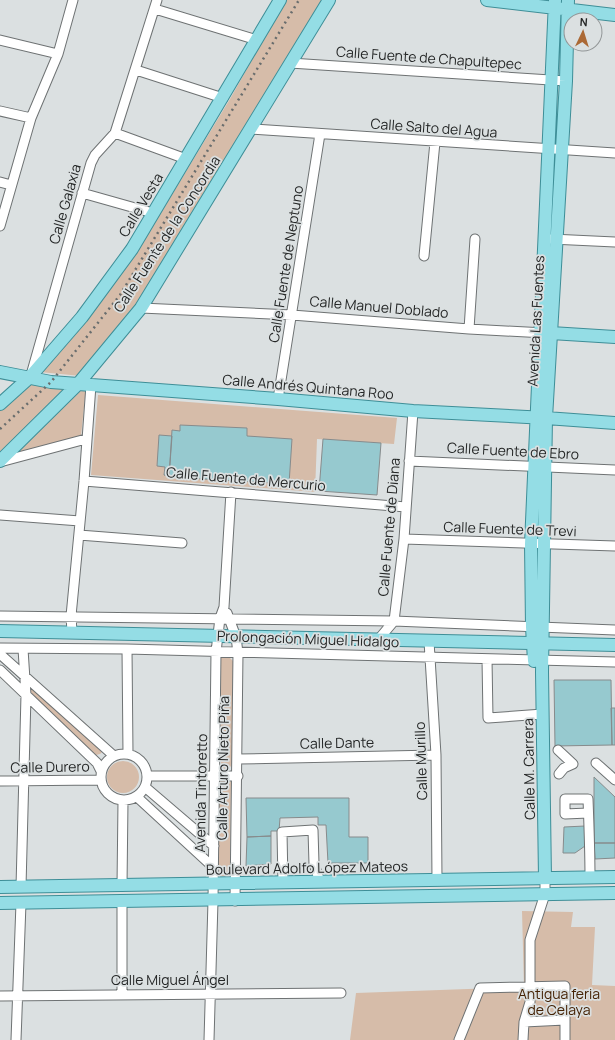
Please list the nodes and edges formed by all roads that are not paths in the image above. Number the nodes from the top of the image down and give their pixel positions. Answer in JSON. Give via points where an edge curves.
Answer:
{"nodes":[{"id":1,"x":73,"y":0,"type":"edge"},
{"id":2,"x":280,"y":0,"type":"edge"},
{"id":3,"x":329,"y":0,"type":"edge"},
{"id":4,"x":487,"y":0,"type":"edge"},
{"id":5,"x":554,"y":3,"type":"edge"},
{"id":6,"x":156,"y":4,"type":"edge"},
{"id":7,"x":568,"y":4,"type":"edge"},
{"id":8,"x":615,"y":15,"type":"edge"},
{"id":9,"x":0,"y":40,"type":"edge"},
{"id":10,"x":257,"y":40,"type":"junction"},
{"id":11,"x":58,"y":54,"type":"junction"},
{"id":12,"x":290,"y":63,"type":"junction"},
{"id":13,"x":136,"y":70,"type":"junction"},
{"id":14,"x":551,"y":80,"type":"junction"},
{"id":15,"x":566,"y":80,"type":"junction"},
{"id":16,"x":223,"y":98,"type":"junction"},
{"id":17,"x":0,"y":111,"type":"edge"},
{"id":18,"x":31,"y":118,"type":"junction"},
{"id":19,"x":252,"y":129,"type":"junction"},
{"id":20,"x":115,"y":133,"type":"junction"},
{"id":21,"x":320,"y":134,"type":"junction"},
{"id":22,"x":435,"y":142,"type":"junction"},
{"id":23,"x":548,"y":149,"type":"junction"},
{"id":24,"x":562,"y":150,"type":"junction"},
{"id":25,"x":615,"y":153,"type":"edge"},
{"id":26,"x":186,"y":159,"type":"junction"},
{"id":27,"x":0,"y":182,"type":"edge"},
{"id":28,"x":11,"y":185,"type":"junction"},
{"id":29,"x":82,"y":193,"type":"junction"},
{"id":30,"x":153,"y":213,"type":"junction"},
{"id":31,"x":0,"y":226,"type":"edge"},
{"id":32,"x":543,"y":238,"type":"junction"},
{"id":33,"x":475,"y":239,"type":"dead end"},
{"id":34,"x":556,"y":239,"type":"junction"},
{"id":35,"x":615,"y":242,"type":"edge"},
{"id":36,"x":424,"y":256,"type":"dead end"},
{"id":37,"x":141,"y":308,"type":"junction"},
{"id":38,"x":292,"y":315,"type":"junction"},
{"id":39,"x":469,"y":329,"type":"junction"},
{"id":40,"x":545,"y":332,"type":"junction"},
{"id":41,"x":615,"y":337,"type":"edge"},
{"id":42,"x":0,"y":372,"type":"edge"},
{"id":43,"x":30,"y":377,"type":"junction"},
{"id":44,"x":78,"y":384,"type":"junction"},
{"id":45,"x":91,"y":385,"type":"junction"},
{"id":46,"x":278,"y":398,"type":"junction"},
{"id":47,"x":0,"y":404,"type":"edge"},
{"id":48,"x":413,"y":411,"type":"junction"},
{"id":49,"x":541,"y":417,"type":"junction"},
{"id":50,"x":615,"y":423,"type":"edge"},
{"id":51,"x":86,"y":439,"type":"junction"},
{"id":52,"x":409,"y":461,"type":"junction"},
{"id":53,"x":0,"y":462,"type":"edge"},
{"id":54,"x":539,"y":467,"type":"junction"},
{"id":55,"x":615,"y":470,"type":"edge"},
{"id":56,"x":84,"y":481,"type":"junction"},
{"id":57,"x":232,"y":492,"type":"junction"},
{"id":58,"x":406,"y":507,"type":"junction"},
{"id":59,"x":0,"y":515,"type":"edge"},
{"id":60,"x":80,"y":521,"type":"junction"},
{"id":61,"x":79,"y":535,"type":"junction"},
{"id":62,"x":404,"y":539,"type":"junction"},
{"id":63,"x":182,"y":543,"type":"dead end"},
{"id":64,"x":537,"y":544,"type":"junction"},
{"id":65,"x":615,"y":546,"type":"edge"},
{"id":66,"x":224,"y":606,"type":"junction"},
{"id":67,"x":0,"y":616,"type":"edge"},
{"id":68,"x":71,"y":616,"type":"junction"},
{"id":69,"x":220,"y":618,"type":"junction"},
{"id":70,"x":229,"y":618,"type":"junction"},
{"id":71,"x":394,"y":622,"type":"junction"},
{"id":72,"x":537,"y":627,"type":"junction"},
{"id":73,"x":615,"y":630,"type":"edge"},
{"id":74,"x":0,"y":631,"type":"edge"},
{"id":75,"x":72,"y":632,"type":"junction"},
{"id":76,"x":218,"y":636,"type":"junction"},
{"id":77,"x":236,"y":637,"type":"junction"},
{"id":78,"x":378,"y":640,"type":"junction"},
{"id":79,"x":429,"y":641,"type":"junction"},
{"id":80,"x":538,"y":643,"type":"junction"},
{"id":81,"x":615,"y":645,"type":"edge"},
{"id":82,"x":0,"y":648,"type":"edge"},
{"id":83,"x":23,"y":648,"type":"junction"},
{"id":84,"x":127,"y":650,"type":"junction"},
{"id":85,"x":216,"y":652,"type":"junction"},
{"id":86,"x":238,"y":653,"type":"junction"},
{"id":87,"x":0,"y":654,"type":"edge"},
{"id":88,"x":429,"y":658,"type":"junction"},
{"id":89,"x":486,"y":659,"type":"junction"},
{"id":90,"x":538,"y":661,"type":"junction"},
{"id":91,"x":615,"y":662,"type":"edge"},
{"id":92,"x":0,"y":670,"type":"edge"},
{"id":93,"x":25,"y":676,"type":"junction"},
{"id":94,"x":26,"y":695,"type":"junction"},
{"id":95,"x":543,"y":714,"type":"junction"},
{"id":96,"x":558,"y":750,"type":"dead end"},
{"id":97,"x":128,"y":754,"type":"junction"},
{"id":98,"x":436,"y":755,"type":"junction"},
{"id":99,"x":114,"y":756,"type":"junction"},
{"id":100,"x":238,"y":759,"type":"junction"},
{"id":101,"x":596,"y":764,"type":"dead end"},
{"id":102,"x":559,"y":774,"type":"dead end"},
{"id":103,"x":101,"y":775,"type":"junction"},
{"id":104,"x":147,"y":776,"type":"junction"},
{"id":105,"x":238,"y":776,"type":"junction"},
{"id":106,"x":215,"y":777,"type":"junction"},
{"id":107,"x":615,"y":780,"type":"edge"},
{"id":108,"x":0,"y":781,"type":"edge"},
{"id":109,"x":24,"y":782,"type":"junction"},
{"id":110,"x":145,"y":787,"type":"junction"},
{"id":111,"x":137,"y":797,"type":"junction"},
{"id":112,"x":123,"y":801,"type":"junction"},
{"id":113,"x":588,"y":813,"type":"dead end"},
{"id":114,"x":214,"y":846,"type":"junction"},
{"id":115,"x":213,"y":867,"type":"junction"},
{"id":116,"x":615,"y":877,"type":"edge"},
{"id":117,"x":545,"y":878,"type":"junction"},
{"id":118,"x":590,"y":878,"type":"junction"},
{"id":119,"x":437,"y":880,"type":"junction"},
{"id":120,"x":320,"y":882,"type":"junction"},
{"id":121,"x":283,"y":883,"type":"junction"},
{"id":122,"x":235,"y":884,"type":"junction"},
{"id":123,"x":213,"y":885,"type":"junction"},
{"id":124,"x":122,"y":886,"type":"junction"},
{"id":125,"x":0,"y":887,"type":"edge"},
{"id":126,"x":21,"y":887,"type":"junction"},
{"id":127,"x":615,"y":893,"type":"edge"},
{"id":128,"x":545,"y":894,"type":"junction"},
{"id":129,"x":236,"y":900,"type":"junction"},
{"id":130,"x":213,"y":901,"type":"junction"},
{"id":131,"x":122,"y":902,"type":"junction"},
{"id":132,"x":0,"y":903,"type":"edge"},
{"id":133,"x":21,"y":903,"type":"junction"},
{"id":134,"x":530,"y":986,"type":"junction"},
{"id":135,"x":210,"y":993,"type":"junction"},
{"id":136,"x":341,"y":993,"type":"dead end"},
{"id":137,"x":122,"y":994,"type":"junction"},
{"id":138,"x":0,"y":996,"type":"edge"},
{"id":139,"x":17,"y":996,"type":"junction"},
{"id":140,"x":565,"y":1020,"type":"junction"},
{"id":141,"x":524,"y":1022,"type":"junction"},
{"id":142,"x":16,"y":1040,"type":"edge"},
{"id":143,"x":208,"y":1040,"type":"edge"},
{"id":144,"x":459,"y":1040,"type":"edge"},
{"id":145,"x":523,"y":1040,"type":"edge"},
{"id":146,"x":564,"y":1040,"type":"edge"}],
"edges":[{"from":1,"to":11,"type":"street"},
{"from":2,"to":10,"type":"main road","name":"Calle Vesta"},
{"from":3,"to":12,"type":"main road","name":"Calle Fuente de la Concordia"},
{"from":4,"to":5,"type":"main road"},
{"from":5,"to":7,"type":"main road"},
{"from":5,"to":14,"type":"main road","name":"Avenida Las Fuentes"},
{"from":6,"to":10,"type":"street"},
{"from":6,"to":13,"type":"street","name":"Calle Galaxia"},
{"from":7,"to":8,"type":"main road"},
{"from":7,"to":15,"type":"main road","name":"Avenida Las Fuentes"},
{"from":9,"to":11,"type":"street"},
{"from":10,"to":16,"type":"main road","name":"Calle Vesta"},
{"from":11,"to":18,"type":"street"},
{"from":12,"to":14,"type":"street","name":"Calle Fuente de Chapultepec"},
{"from":12,"to":19,"type":"main road","name":"Calle Fuente de la Concordia"},
{"from":13,"to":16,"type":"street"},
{"from":13,"to":20,"type":"street","name":"Calle Galaxia"},
{"from":14,"to":15,"type":"street","name":"Calle Fuente de Chapultepec"},
{"from":14,"to":23,"type":"main road","name":"Avenida Las Fuentes"},
{"from":15,"to":24,"type":"main road","name":"Avenida Las Fuentes"},
{"from":16,"to":26,"type":"main road","name":"Calle Vesta"},
{"from":17,"to":18,"type":"street"},
{"from":18,"to":28,"type":"street"},
{"from":19,"to":21,"type":"street","name":"Calle Salto del Agua"},
{"from":19,"to":37,"type":"main road","name":"Calle Fuente de la Concordia"},
{"from":20,"to":26,"type":"street"},
{"from":20,"to":29,"type":"street","name":"Calle Galaxia","via":[[95,155]]},
{"from":21,"to":22,"type":"street","name":"Calle Salto del Agua"},
{"from":21,"to":38,"type":"street","name":"Calle Fuente de Neptuno"},
{"from":22,"to":23,"type":"street","name":"Calle Salto del Agua"},
{"from":22,"to":36,"type":"street"},
{"from":23,"to":24,"type":"street","name":"Calle Salto del Agua"},
{"from":23,"to":32,"type":"main road","name":"Avenida Las Fuentes"},
{"from":24,"to":25,"type":"street","name":"Calle Salto del Agua"},
{"from":24,"to":34,"type":"main road","name":"Avenida Las Fuentes"},
{"from":26,"to":30,"type":"main road","name":"Calle Vesta"},
{"from":27,"to":28,"type":"street"},
{"from":28,"to":31,"type":"street"},
{"from":29,"to":30,"type":"street"},
{"from":29,"to":43,"type":"street","name":"Calle Galaxia"},
{"from":30,"to":43,"type":"main road","name":"Calle Vesta","via":[[132,249],[82,317]]},
{"from":32,"to":34,"type":"street"},
{"from":32,"to":40,"type":"main road","name":"Avenida Las Fuentes"},
{"from":33,"to":39,"type":"street"},
{"from":34,"to":35,"type":"street"},
{"from":34,"to":40,"type":"main road","name":"Avenida Las Fuentes"},
{"from":37,"to":38,"type":"street","name":"Calle Manuel Doblado"},
{"from":37,"to":44,"type":"main road","name":"Calle Fuente de la Concordia"},
{"from":38,"to":39,"type":"street","name":"Calle Manuel Doblado"},
{"from":38,"to":46,"type":"street","name":"Calle Fuente de Neptuno"},
{"from":39,"to":40,"type":"street","name":"Calle Manuel Doblado"},
{"from":40,"to":41,"type":"main road","name":"Calle Manuel Doblado"},
{"from":40,"to":49,"type":"main road","name":"Avenida Las Fuentes"},
{"from":42,"to":43,"type":"main road","name":"Calle Andrés Quintana Roo"},
{"from":43,"to":44,"type":"main road","name":"Calle Andrés Quintana Roo"},
{"from":43,"to":47,"type":"main road","name":"Calle Vesta"},
{"from":44,"to":45,"type":"main road","name":"Calle Andrés Quintana Roo"},
{"from":44,"to":53,"type":"main road","name":"Calle Fuente de la Concordia"},
{"from":45,"to":46,"type":"main road","name":"Calle Andrés Quintana Roo"},
{"from":45,"to":51,"type":"street"},
{"from":46,"to":48,"type":"main road","name":"Calle Andrés Quintana Roo"},
{"from":48,"to":49,"type":"main road","name":"Calle Andrés Quintana Roo"},
{"from":48,"to":52,"type":"street","name":"Calle Fuente de Diana"},
{"from":49,"to":50,"type":"main road","name":"Calle Andrés Quintana Roo"},
{"from":49,"to":54,"type":"main road","name":"Avenida Las Fuentes"},
{"from":51,"to":53,"type":"street"},
{"from":51,"to":56,"type":"street"},
{"from":52,"to":54,"type":"street","name":"Calle Fuente de Ebro"},
{"from":52,"to":58,"type":"street","name":"Calle Fuente de Diana"},
{"from":54,"to":55,"type":"street","name":"Calle Fuente de Ebro"},
{"from":54,"to":64,"type":"main road","name":"Avenida Las Fuentes"},
{"from":56,"to":57,"type":"street","name":"Calle Fuente de Mercurio"},
{"from":56,"to":60,"type":"street"},
{"from":57,"to":58,"type":"street","name":"Calle Fuente de Mercurio"},
{"from":57,"to":66,"type":"street"},
{"from":58,"to":62,"type":"street","name":"Calle Fuente de Diana"},
{"from":59,"to":60,"type":"street"},
{"from":60,"to":61,"type":"street"},
{"from":61,"to":63,"type":"street"},
{"from":61,"to":68,"type":"street"},
{"from":62,"to":64,"type":"street","name":"Calle Fuente de Trevi"},
{"from":62,"to":71,"type":"street","name":"Calle Fuente de Diana"},
{"from":64,"to":65,"type":"street","name":"Calle Fuente de Trevi"},
{"from":64,"to":72,"type":"main road","name":"Avenida Las Fuentes"},
{"from":66,"to":69,"type":"street","name":"Avenida Tintoretto"},
{"from":66,"to":70,"type":"street"},
{"from":67,"to":68,"type":"street"},
{"from":68,"to":69,"type":"street"},
{"from":68,"to":75,"type":"street"},
{"from":69,"to":70,"type":"street"},
{"from":69,"to":76,"type":"street","name":"Avenida Tintoretto"},
{"from":70,"to":71,"type":"street"},
{"from":70,"to":77,"type":"street"},
{"from":71,"to":72,"type":"street"},
{"from":71,"to":78,"type":"street"},
{"from":72,"to":73,"type":"street"},
{"from":72,"to":80,"type":"main road","name":"Avenida Las Fuentes"},
{"from":74,"to":75,"type":"main road","name":"Prolongación Miguel Hidalgo"},
{"from":75,"to":76,"type":"main road","name":"Prolongación Miguel Hidalgo"},
{"from":76,"to":77,"type":"main road","name":"Prolongación Miguel Hidalgo"},
{"from":76,"to":85,"type":"street","name":"Avenida Tintoretto"},
{"from":77,"to":78,"type":"main road","name":"Prolongación Miguel Hidalgo"},
{"from":77,"to":86,"type":"street","name":"Calle Arturo Nieto Piña"},
{"from":78,"to":79,"type":"main road","name":"Prolongación Miguel Hidalgo"},
{"from":79,"to":80,"type":"main road","name":"Prolongación Miguel Hidalgo"},
{"from":79,"to":88,"type":"street","name":"Calle Murillo"},
{"from":80,"to":81,"type":"main road","name":"Prolongación Miguel Hidalgo"},
{"from":80,"to":90,"type":"main road","name":"Calle M. Carrera"},
{"from":82,"to":83,"type":"street","name":"Prolongación Miguel Hidalgo"},
{"from":83,"to":84,"type":"street","name":"Prolongación Miguel Hidalgo"},
{"from":83,"to":93,"type":"street"},
{"from":84,"to":85,"type":"street","name":"Prolongación Miguel Hidalgo"},
{"from":84,"to":97,"type":"street"},
{"from":85,"to":86,"type":"street","name":"Prolongación Miguel Hidalgo"},
{"from":85,"to":106,"type":"street","name":"Avenida Tintoretto"},
{"from":86,"to":88,"type":"street","name":"Prolongación Miguel Hidalgo"},
{"from":86,"to":100,"type":"street","name":"Calle Arturo Nieto Piña"},
{"from":87,"to":93,"type":"street"},
{"from":88,"to":89,"type":"street","name":"Prolongación Miguel Hidalgo"},
{"from":88,"to":98,"type":"street","name":"Calle Murillo"},
{"from":89,"to":90,"type":"street","name":"Prolongación Miguel Hidalgo"},
{"from":89,"to":95,"type":"street","via":[[488,718]]},
{"from":90,"to":91,"type":"street","name":"Prolongación Miguel Hidalgo"},
{"from":90,"to":95,"type":"main road","name":"Calle M. Carrera"},
{"from":92,"to":94,"type":"street"},
{"from":93,"to":94,"type":"street"},
{"from":93,"to":99,"type":"street"},
{"from":94,"to":103,"type":"street","via":[[97,763]]},
{"from":94,"to":109,"type":"street"},
{"from":95,"to":117,"type":"main road","name":"Calle M. Carrera"},
{"from":96,"to":102,"type":"street","via":[[573,764]]},
{"from":97,"to":99,"type":"street"},
{"from":97,"to":104,"type":"street","via":[[143,764]]},
{"from":98,"to":100,"type":"street","name":"Calle Dante"},
{"from":98,"to":119,"type":"street","name":"Calle Murillo"},
{"from":99,"to":103,"type":"street","via":[[108,760]]},
{"from":100,"to":105,"type":"street","name":"Calle Arturo Nieto Piña"},
{"from":101,"to":107,"type":"street"},
{"from":103,"to":109,"type":"street","name":"Calle Durero"},
{"from":103,"to":112,"type":"street","via":[[102,788],[107,794]]},
{"from":104,"to":106,"type":"street"},
{"from":104,"to":110,"type":"street"},
{"from":105,"to":106,"type":"street"},
{"from":105,"to":122,"type":"street","name":"Calle Arturo Nieto Piña"},
{"from":106,"to":114,"type":"street","name":"Avenida Tintoretto"},
{"from":108,"to":109,"type":"street","name":"Calle Durero"},
{"from":109,"to":126,"type":"street"},
{"from":110,"to":111,"type":"street"},
{"from":110,"to":114,"type":"street"},
{"from":111,"to":112,"type":"street"},
{"from":111,"to":115,"type":"street"},
{"from":112,"to":124,"type":"street"},
{"from":113,"to":118,"type":"street"},
{"from":114,"to":115,"type":"street","name":"Avenida Tintoretto"},
{"from":115,"to":123,"type":"street","name":"Avenida Tintoretto"},
{"from":116,"to":118,"type":"main road","name":"Boulevard Adolfo López Mateos"},
{"from":117,"to":118,"type":"main road","name":"Boulevard Adolfo López Mateos"},
{"from":117,"to":119,"type":"main road","name":"Boulevard Adolfo López Mateos"},
{"from":117,"to":128,"type":"street","name":"Calle M. Carrera"},
{"from":119,"to":120,"type":"main road","name":"Boulevard Adolfo López Mateos"},
{"from":120,"to":121,"type":"main road","name":"Boulevard Adolfo López Mateos"},
{"from":120,"to":121,"type":"street","via":[[314,864],[314,830],[282,832]]},
{"from":121,"to":122,"type":"main road","name":"Boulevard Adolfo López Mateos"},
{"from":122,"to":123,"type":"main road","name":"Boulevard Adolfo López Mateos"},
{"from":122,"to":129,"type":"street","name":"Calle Arturo Nieto Piña"},
{"from":123,"to":124,"type":"main road","name":"Boulevard Adolfo López Mateos"},
{"from":123,"to":130,"type":"street","name":"Avenida Tintoretto"},
{"from":124,"to":126,"type":"main road","name":"Boulevard Adolfo López Mateos"},
{"from":125,"to":126,"type":"main road","name":"Boulevard Adolfo López Mateos"},
{"from":127,"to":128,"type":"main road"},
{"from":128,"to":129,"type":"main road"},
{"from":128,"to":134,"type":"street","name":"Calle M. Carrera","via":[[530,940]]},
{"from":129,"to":130,"type":"main road"},
{"from":130,"to":131,"type":"main road"},
{"from":130,"to":135,"type":"street","name":"Avenida Tintoretto"},
{"from":131,"to":133,"type":"main road"},
{"from":131,"to":137,"type":"street"},
{"from":132,"to":133,"type":"main road"},
{"from":133,"to":139,"type":"street"},
{"from":134,"to":140,"type":"street","via":[[564,986]]},
{"from":134,"to":141,"type":"street","name":"Calle M. Carrera","via":[[530,1002]]},
{"from":134,"to":144,"type":"street","via":[[480,988]]},
{"from":135,"to":136,"type":"street","name":"Calle Miguel Ángel"},
{"from":135,"to":137,"type":"street","name":"Calle Miguel Ángel"},
{"from":135,"to":143,"type":"street","name":"Avenida Tintoretto"},
{"from":137,"to":139,"type":"street","name":"Calle Miguel Ángel"},
{"from":138,"to":139,"type":"street","name":"Calle Miguel Ángel"},
{"from":139,"to":142,"type":"street"},
{"from":140,"to":141,"type":"street"},
{"from":140,"to":146,"type":"street"},
{"from":141,"to":145,"type":"street","name":"Calle M. Carrera"}]}
